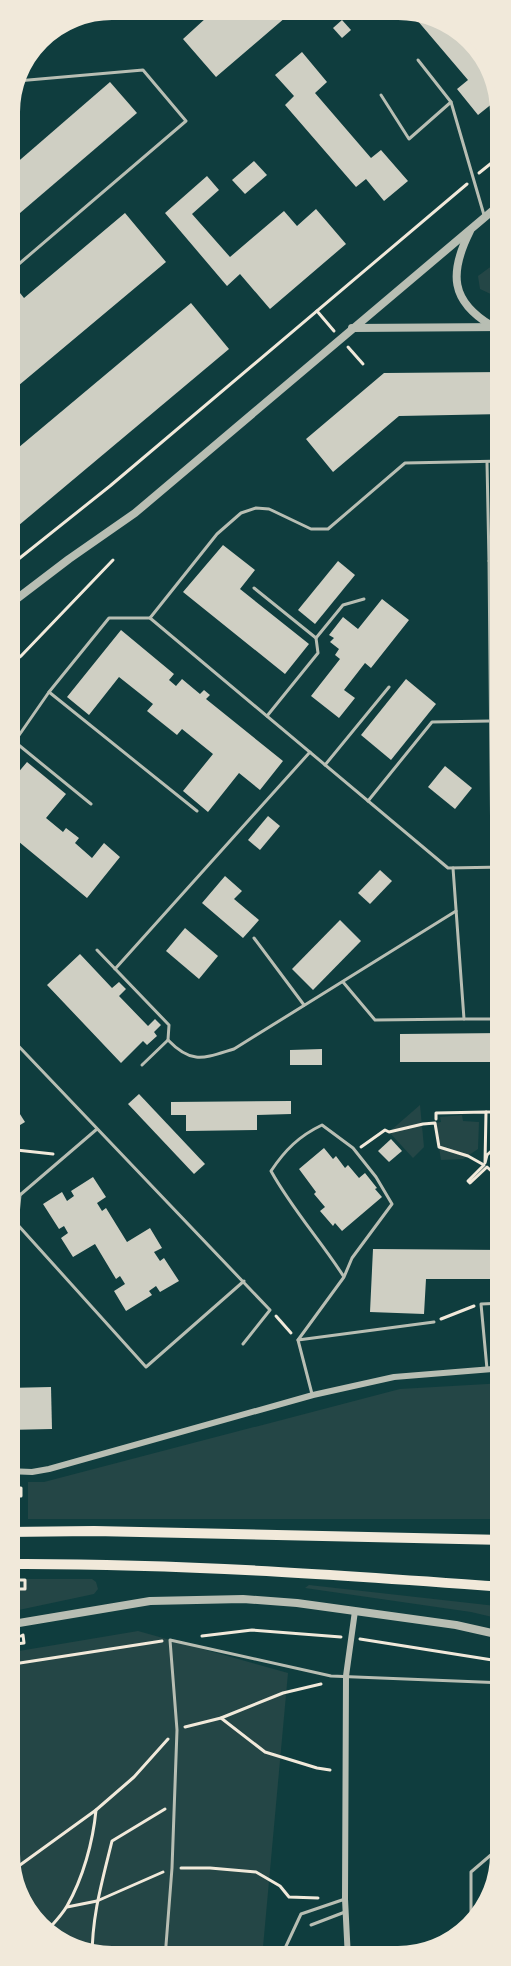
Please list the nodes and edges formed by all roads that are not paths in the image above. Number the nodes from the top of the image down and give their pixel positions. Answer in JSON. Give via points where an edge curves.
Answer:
{"nodes":[{"id":1,"x":417,"y":60,"type":"dead end"},
{"id":2,"x":22,"y":81,"type":"edge"},
{"id":3,"x":381,"y":95,"type":"dead end"},
{"id":4,"x":451,"y":102,"type":"junction"},
{"id":5,"x":494,"y":209,"type":"edge"},
{"id":6,"x":485,"y":217,"type":"junction"},
{"id":7,"x":471,"y":228,"type":"junction"},
{"id":8,"x":17,"y":266,"type":"edge"},
{"id":9,"x":494,"y":327,"type":"joint"},
{"id":10,"x":352,"y":328,"type":"junction"},
{"id":11,"x":488,"y":462,"type":"junction"},
{"id":12,"x":494,"y":462,"type":"edge"},
{"id":13,"x":489,"y":561,"type":"junction"},
{"id":14,"x":494,"y":561,"type":"edge"},
{"id":15,"x":254,"y":588,"type":"dead end"},
{"id":16,"x":17,"y":599,"type":"edge"},
{"id":17,"x":364,"y":599,"type":"dead end"},
{"id":18,"x":150,"y":618,"type":"junction"},
{"id":19,"x":316,"y":638,"type":"junction"},
{"id":20,"x":389,"y":687,"type":"dead end"},
{"id":21,"x":49,"y":692,"type":"junction"},
{"id":22,"x":267,"y":716,"type":"junction"},
{"id":23,"x":490,"y":721,"type":"junction"},
{"id":24,"x":17,"y":739,"type":"edge"},
{"id":25,"x":17,"y":744,"type":"edge"},
{"id":26,"x":310,"y":753,"type":"junction"},
{"id":27,"x":325,"y":765,"type":"junction"},
{"id":28,"x":368,"y":801,"type":"junction"},
{"id":29,"x":91,"y":804,"type":"dead end"},
{"id":30,"x":197,"y":811,"type":"dead end"},
{"id":31,"x":492,"y":867,"type":"joint"},
{"id":32,"x":453,"y":868,"type":"junction"},
{"id":33,"x":456,"y":911,"type":"junction"},
{"id":34,"x":254,"y":938,"type":"dead end"},
{"id":35,"x":97,"y":950,"type":"dead end"},
{"id":36,"x":115,"y":969,"type":"junction"},
{"id":37,"x":343,"y":981,"type":"junction"},
{"id":38,"x":304,"y":1005,"type":"junction"},
{"id":39,"x":464,"y":1019,"type":"junction"},
{"id":40,"x":494,"y":1019,"type":"edge"},
{"id":41,"x":168,"y":1040,"type":"junction"},
{"id":42,"x":18,"y":1046,"type":"edge"},
{"id":43,"x":142,"y":1065,"type":"dead end"},
{"id":44,"x":98,"y":1129,"type":"junction"},
{"id":45,"x":17,"y":1189,"type":"edge"},
{"id":46,"x":20,"y":1195,"type":"junction"},
{"id":47,"x":344,"y":1277,"type":"junction"},
{"id":48,"x":244,"y":1281,"type":"junction"},
{"id":49,"x":494,"y":1304,"type":"edge"},
{"id":50,"x":434,"y":1322,"type":"road end"},
{"id":51,"x":298,"y":1340,"type":"junction"},
{"id":52,"x":243,"y":1344,"type":"dead end"},
{"id":53,"x":487,"y":1369,"type":"junction"},
{"id":54,"x":494,"y":1369,"type":"edge"},
{"id":55,"x":313,"y":1395,"type":"junction"},
{"id":56,"x":17,"y":1471,"type":"edge"},
{"id":57,"x":17,"y":1532,"type":"edge"},
{"id":58,"x":494,"y":1540,"type":"edge"},
{"id":59,"x":17,"y":1564,"type":"edge"},
{"id":60,"x":494,"y":1586,"type":"edge"},
{"id":61,"x":355,"y":1611,"type":"junction"},
{"id":62,"x":17,"y":1623,"type":"edge"},
{"id":63,"x":494,"y":1634,"type":"edge"},
{"id":64,"x":346,"y":1677,"type":"junction"},
{"id":65,"x":494,"y":1683,"type":"edge"},
{"id":66,"x":494,"y":1852,"type":"edge"},
{"id":67,"x":345,"y":1899,"type":"junction"},
{"id":68,"x":345,"y":1912,"type":"junction"},
{"id":69,"x":471,"y":1917,"type":"edge"},
{"id":70,"x":311,"y":1925,"type":"dead end"},
{"id":71,"x":166,"y":1950,"type":"edge"},
{"id":72,"x":284,"y":1950,"type":"edge"},
{"id":73,"x":347,"y":1950,"type":"edge"}],
"edges":[{"from":1,"to":4,"type":"lane"},
{"from":2,"to":8,"type":"lane","via":[[143,70],[186,121]]},
{"from":3,"to":4,"type":"lane","via":[[409,139]]},
{"from":4,"to":6,"type":"lane"},
{"from":5,"to":6,"type":"street"},
{"from":6,"to":7,"type":"street"},
{"from":7,"to":9,"type":"street","via":[[462,247],[456,282],[466,306]]},
{"from":7,"to":10,"type":"street"},
{"from":9,"to":10,"type":"street"},
{"from":10,"to":16,"type":"street","via":[[135,513]]},
{"from":11,"to":12,"type":"lane"},
{"from":11,"to":13,"type":"lane"},
{"from":11,"to":18,"type":"lane","via":[[405,463],[328,529],[311,529],[269,509],[241,513],[218,534]]},
{"from":13,"to":14,"type":"lane"},
{"from":13,"to":23,"type":"lane"},
{"from":15,"to":19,"type":"lane"},
{"from":17,"to":19,"type":"lane","via":[[343,605]]},
{"from":18,"to":21,"type":"lane","via":[[109,618]]},
{"from":18,"to":22,"type":"lane"},
{"from":19,"to":22,"type":"lane","via":[[318,653]]},
{"from":20,"to":27,"type":"lane"},
{"from":21,"to":24,"type":"lane"},
{"from":21,"to":30,"type":"lane"},
{"from":22,"to":26,"type":"lane"},
{"from":23,"to":28,"type":"lane","via":[[432,722]]},
{"from":23,"to":31,"type":"lane"},
{"from":25,"to":29,"type":"lane"},
{"from":26,"to":27,"type":"lane"},
{"from":26,"to":36,"type":"lane"},
{"from":27,"to":28,"type":"lane"},
{"from":28,"to":32,"type":"lane","via":[[448,868]]},
{"from":31,"to":32,"type":"lane"},
{"from":32,"to":33,"type":"lane"},
{"from":33,"to":37,"type":"lane"},
{"from":33,"to":39,"type":"lane"},
{"from":34,"to":38,"type":"lane"},
{"from":35,"to":36,"type":"lane"},
{"from":36,"to":41,"type":"lane","via":[[169,1025]]},
{"from":37,"to":38,"type":"lane"},
{"from":37,"to":39,"type":"lane","via":[[375,1020]]},
{"from":38,"to":41,"type":"lane","via":[[234,1049],[207,1057],[188,1057]]},
{"from":39,"to":40,"type":"lane"},
{"from":41,"to":43,"type":"lane"},
{"from":42,"to":44,"type":"lane"},
{"from":44,"to":46,"type":"lane"},
{"from":44,"to":48,"type":"lane"},
{"from":45,"to":46,"type":"lane"},
{"from":46,"to":48,"type":"lane","via":[[17,1224],[146,1367]]},
{"from":47,"to":47,"type":"lane","via":[[352,1258],[392,1204],[355,1151],[322,1125],[292,1143],[271,1172]]},
{"from":47,"to":51,"type":"lane"},
{"from":48,"to":52,"type":"lane","via":[[270,1310]]},
{"from":49,"to":53,"type":"lane","via":[[481,1304]]},
{"from":50,"to":51,"type":"lane"},
{"from":51,"to":55,"type":"lane"},
{"from":53,"to":54,"type":"street"},
{"from":53,"to":55,"type":"street","via":[[394,1377]]},
{"from":55,"to":56,"type":"street","via":[[49,1469]]},
{"from":57,"to":58,"type":"main road"},
{"from":59,"to":60,"type":"main road","via":[[90,1563],[304,1573]]},
{"from":61,"to":62,"type":"street","via":[[243,1599],[150,1601]]},
{"from":61,"to":63,"type":"street"},
{"from":61,"to":64,"type":"street"},
{"from":64,"to":65,"type":"lane"},
{"from":64,"to":67,"type":"street"},
{"from":64,"to":71,"type":"lane","via":[[170,1640],[177,1730]]},
{"from":66,"to":69,"type":"lane","via":[[471,1872]]},
{"from":67,"to":68,"type":"street"},
{"from":67,"to":72,"type":"lane","via":[[301,1914]]},
{"from":68,"to":70,"type":"lane"},
{"from":68,"to":73,"type":"street"}]}
